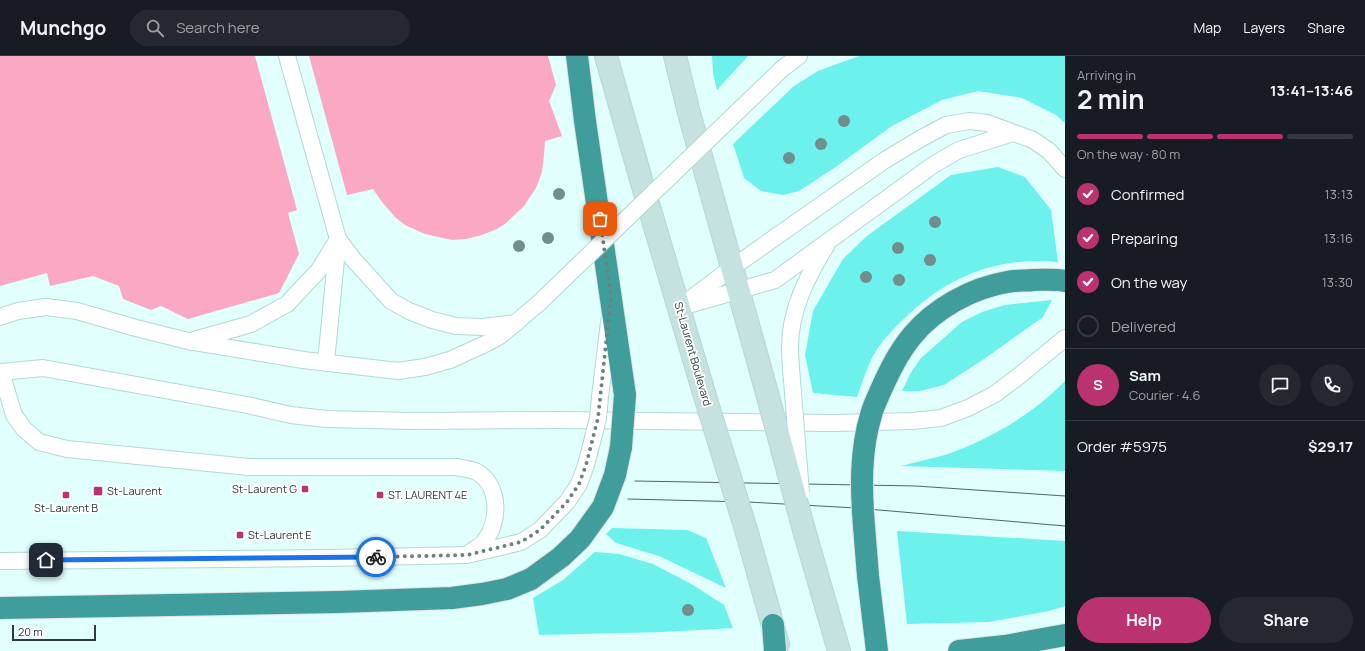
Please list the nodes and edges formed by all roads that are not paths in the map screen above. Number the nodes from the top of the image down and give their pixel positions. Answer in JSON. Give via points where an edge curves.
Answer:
{"nodes":[{"id":1,"x":287,"y":56,"type":"edge"},
{"id":2,"x":577,"y":56,"type":"edge"},
{"id":3,"x":606,"y":56,"type":"edge"},
{"id":4,"x":675,"y":56,"type":"edge"},
{"id":5,"x":799,"y":56,"type":"edge"},
{"id":6,"x":1013,"y":133,"type":"junction"},
{"id":7,"x":1065,"y":169,"type":"edge"},
{"id":8,"x":831,"y":238,"type":"junction"},
{"id":9,"x":338,"y":239,"type":"junction"},
{"id":10,"x":733,"y":267,"type":"junction"},
{"id":11,"x":1060,"y":280,"type":"edge"},
{"id":12,"x":740,"y":291,"type":"junction"},
{"id":13,"x":611,"y":297,"type":"junction"},
{"id":14,"x":680,"y":307,"type":"junction"},
{"id":15,"x":0,"y":317,"type":"edge"},
{"id":16,"x":516,"y":323,"type":"junction"},
{"id":17,"x":1065,"y":338,"type":"edge"},
{"id":18,"x":188,"y":341,"type":"junction"},
{"id":19,"x":326,"y":362,"type":"junction"},
{"id":20,"x":1,"y":372,"type":"edge"},
{"id":21,"x":804,"y":530,"type":"junction"},
{"id":22,"x":467,"y":555,"type":"junction"},
{"id":23,"x":0,"y":561,"type":"edge"},
{"id":24,"x":0,"y":608,"type":"edge"},
{"id":25,"x":773,"y":624,"type":"junction"},
{"id":26,"x":1065,"y":635,"type":"edge"},
{"id":27,"x":775,"y":651,"type":"edge"},
{"id":28,"x":780,"y":651,"type":"edge"},
{"id":29,"x":839,"y":651,"type":"edge"},
{"id":30,"x":877,"y":651,"type":"edge"},
{"id":31,"x":959,"y":651,"type":"edge"}],
"edges":[{"from":1,"to":9,"type":"lane"},
{"from":2,"to":13,"type":"highway"},
{"from":3,"to":14,"type":"main road","name":"St-Laurent Boulevard"},
{"from":4,"to":10,"type":"main road"},
{"from":5,"to":16,"type":"lane","bridge":true,"via":[[783,68]]},
{"from":6,"to":7,"type":"lane","via":[[1049,150]]},
{"from":6,"to":8,"type":"lane","via":[[959,150],[932,165]]},
{"from":6,"to":10,"type":"lane","via":[[987,123],[969,121],[946,125],[885,160]]},
{"from":8,"to":12,"type":"lane","via":[[775,280]]},
{"from":8,"to":21,"type":"lane","bridge":true,"via":[[815,264],[798,301],[790,346]]},
{"from":9,"to":16,"type":"lane","via":[[353,260],[391,301],[409,311],[456,326],[482,327]]},
{"from":9,"to":18,"type":"lane","via":[[318,270],[287,304],[251,324]]},
{"from":9,"to":19,"type":"lane"},
{"from":10,"to":12,"type":"main road"},
{"from":10,"to":14,"type":"lane"},
{"from":11,"to":30,"type":"highway","bridge":true,"via":[[1007,282],[983,288],[955,301],[931,317],[913,335],[895,360],[871,414],[864,444],[861,482]]},
{"from":12,"to":14,"type":"lane"},
{"from":12,"to":21,"type":"main road","bridge":true},
{"from":13,"to":22,"type":"lane","bridge":true,"via":[[598,418],[579,484],[567,502],[540,530],[521,542]]},
{"from":13,"to":24,"type":"highway","bridge":true,"via":[[625,395],[621,446],[615,475],[604,507],[580,539],[561,557],[530,578],[507,589],[437,599]]},
{"from":14,"to":25,"type":"main road","name":"St-Laurent Boulevard","bridge":true},
{"from":15,"to":18,"type":"lane","via":[[18,311],[46,307],[77,311]]},
{"from":16,"to":19,"type":"lane","via":[[485,344],[450,360],[425,367],[398,371]]},
{"from":17,"to":20,"type":"lane","via":[[995,394],[941,418],[912,422],[326,419],[291,415],[43,368]]},
{"from":18,"to":19,"type":"lane"},
{"from":20,"to":22,"type":"lane","via":[[14,415],[24,430],[39,442],[67,449],[248,467],[456,467],[476,472],[490,484],[496,515],[483,543]]},
{"from":21,"to":29,"type":"main road"},
{"from":22,"to":23,"type":"lane"},
{"from":25,"to":27,"type":"highway"},
{"from":25,"to":28,"type":"main road","name":"St-Laurent Boulevard"},
{"from":26,"to":31,"type":"highway"}]}
